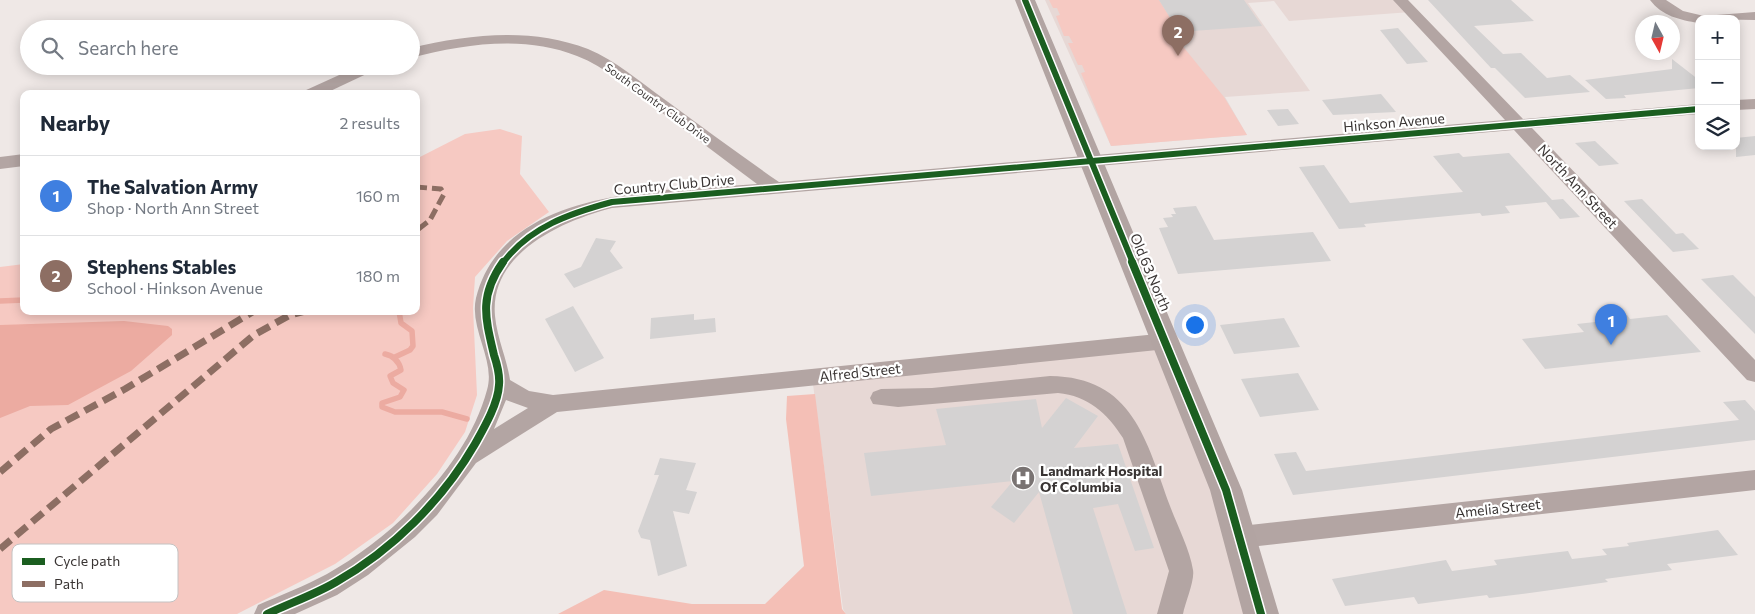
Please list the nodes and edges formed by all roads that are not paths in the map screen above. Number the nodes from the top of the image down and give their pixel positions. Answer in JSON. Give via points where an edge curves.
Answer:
{"nodes":[{"id":1,"x":1025,"y":0,"type":"edge"},
{"id":2,"x":1400,"y":0,"type":"edge"},
{"id":3,"x":1657,"y":0,"type":"edge"},
{"id":4,"x":1755,"y":16,"type":"edge"},
{"id":5,"x":1740,"y":17,"type":"edge"},
{"id":6,"x":1695,"y":18,"type":"edge"},
{"id":7,"x":420,"y":51,"type":"edge"},
{"id":8,"x":352,"y":75,"type":"edge"},
{"id":9,"x":319,"y":90,"type":"edge"},
{"id":10,"x":1755,"y":104,"type":"edge"},
{"id":11,"x":1740,"y":105,"type":"edge"},
{"id":12,"x":1695,"y":108,"type":"edge"},
{"id":13,"x":1520,"y":124,"type":"junction"},
{"id":14,"x":20,"y":160,"type":"edge"},
{"id":15,"x":1091,"y":161,"type":"junction"},
{"id":16,"x":0,"y":163,"type":"edge"},
{"id":17,"x":775,"y":188,"type":"junction"},
{"id":18,"x":1167,"y":341,"type":"junction"},
{"id":19,"x":1755,"y":374,"type":"edge"},
{"id":20,"x":500,"y":385,"type":"junction"},
{"id":21,"x":881,"y":398,"type":"dead end"},
{"id":22,"x":553,"y":404,"type":"junction"},
{"id":23,"x":469,"y":456,"type":"junction"},
{"id":24,"x":1755,"y":480,"type":"edge"},
{"id":25,"x":1241,"y":536,"type":"junction"},
{"id":26,"x":267,"y":614,"type":"edge"},
{"id":27,"x":1170,"y":614,"type":"edge"},
{"id":28,"x":1262,"y":614,"type":"edge"}],
"edges":[{"from":1,"to":15,"type":"main road","name":"Old 63 North"},
{"from":2,"to":13,"type":"street","name":"North Ann Street"},
{"from":3,"to":6,"type":"street","via":[[1678,15]]},
{"from":4,"to":5,"type":"street"},
{"from":7,"to":17,"type":"street","name":"South Country Club Drive","via":[[456,42],[483,40],[528,40],[567,48],[603,62]]},
{"from":8,"to":9,"type":"street"},
{"from":10,"to":11,"type":"street"},
{"from":12,"to":13,"type":"street","name":"Hinkson Avenue"},
{"from":13,"to":15,"type":"street","name":"Hinkson Avenue"},
{"from":13,"to":19,"type":"street","name":"North Ann Street"},
{"from":14,"to":16,"type":"street"},
{"from":15,"to":17,"type":"street","name":"Country Club Drive"},
{"from":15,"to":18,"type":"main road","name":"Old 63 North"},
{"from":17,"to":20,"type":"street","name":"Country Club Drive","via":[[612,202],[554,221],[532,236],[507,257],[492,277],[486,294],[485,315]]},
{"from":18,"to":22,"type":"street","name":"Alfred Street"},
{"from":18,"to":25,"type":"main road","name":"Old 63 North"},
{"from":20,"to":22,"type":"street","name":"Alfred Street","via":[[524,399]]},
{"from":20,"to":23,"type":"street","via":[[488,420]]},
{"from":21,"to":27,"type":"street","via":[[922,398],[1053,384],[1085,389],[1103,401],[1122,417],[1133,435],[1181,571]]},
{"from":22,"to":23,"type":"street","name":"Alfred Street"},
{"from":23,"to":26,"type":"street","via":[[429,505],[391,542],[336,582]]},
{"from":24,"to":25,"type":"street","name":"Amelia Street"},
{"from":25,"to":28,"type":"main road","name":"Old 63 North"}]}
